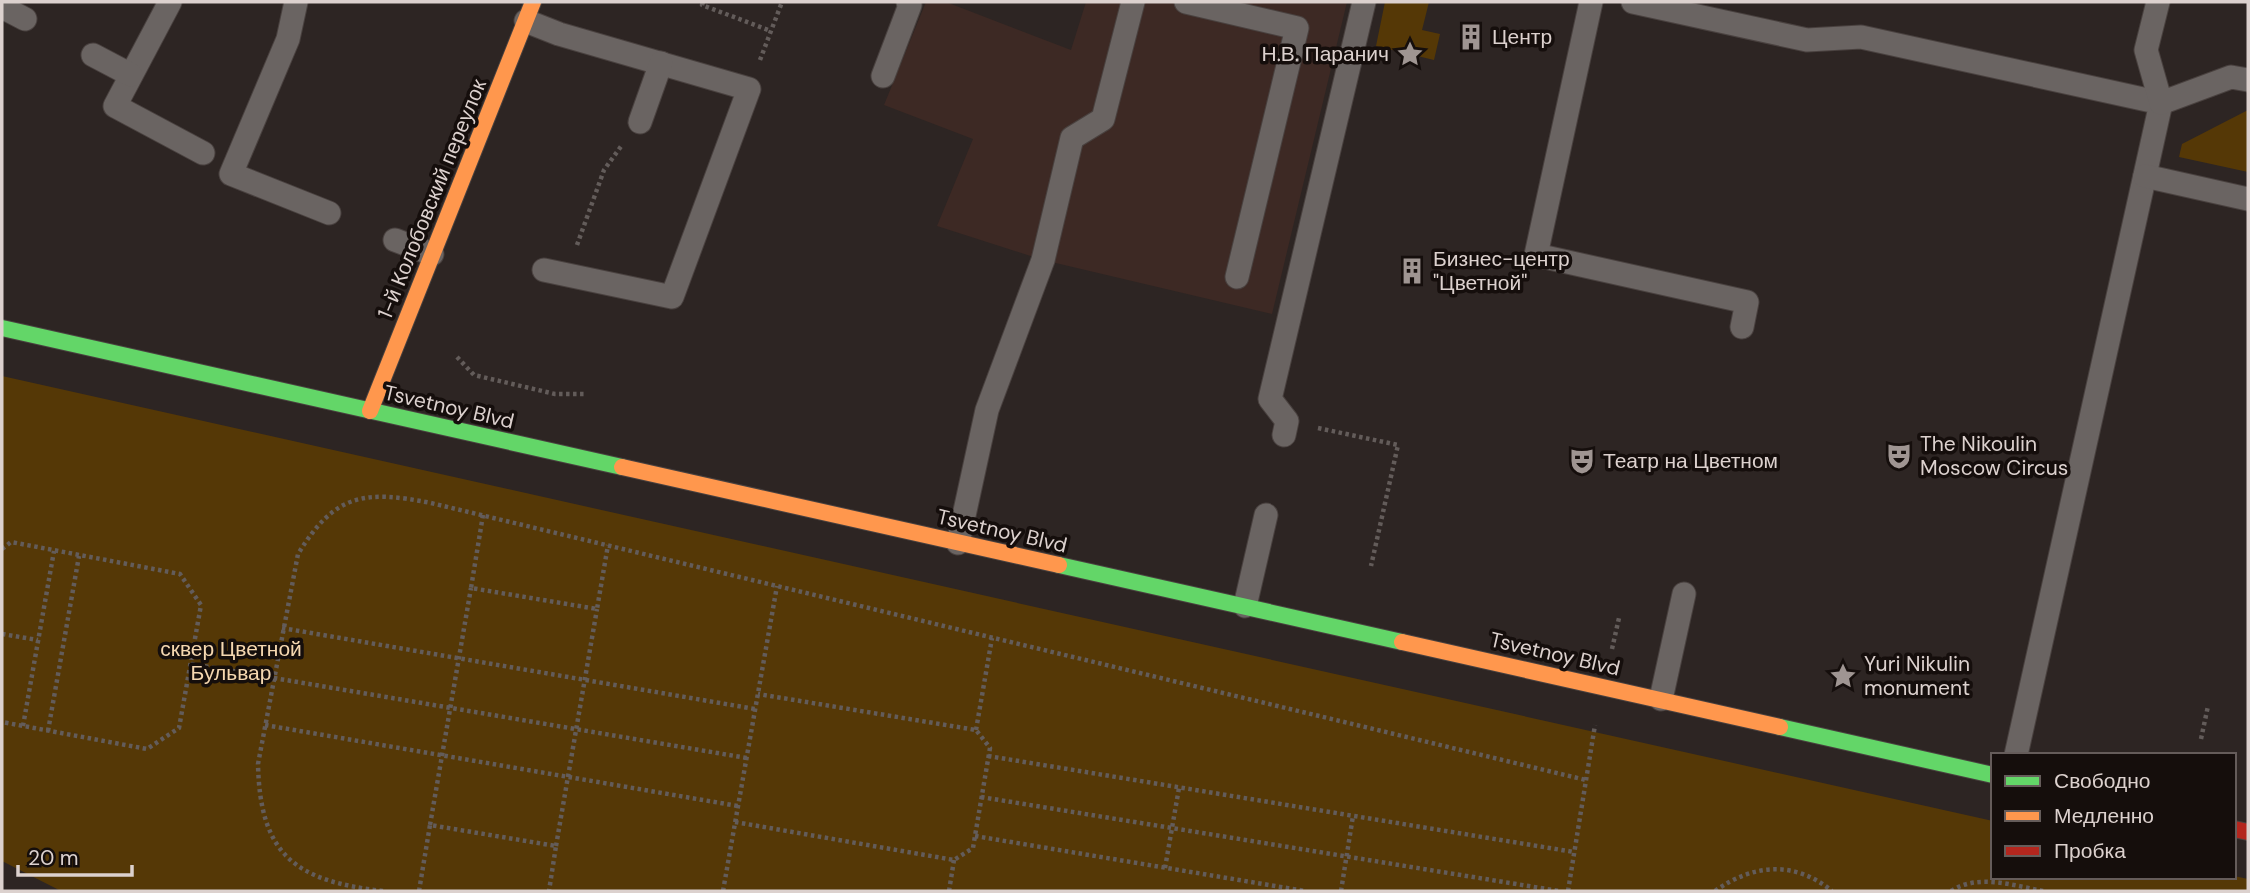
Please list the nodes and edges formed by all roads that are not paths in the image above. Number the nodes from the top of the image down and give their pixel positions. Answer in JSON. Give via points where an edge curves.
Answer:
{"nodes":[{"id":1,"x":170,"y":2,"type":"edge"},
{"id":2,"x":296,"y":2,"type":"edge"},
{"id":3,"x":908,"y":2,"type":"edge"},
{"id":4,"x":1133,"y":2,"type":"edge"},
{"id":5,"x":1186,"y":2,"type":"edge"},
{"id":6,"x":1364,"y":2,"type":"edge"},
{"id":7,"x":1591,"y":2,"type":"edge"},
{"id":8,"x":1633,"y":2,"type":"edge"},
{"id":9,"x":2158,"y":2,"type":"edge"},
{"id":10,"x":2,"y":7,"type":"edge"},
{"id":11,"x":529,"y":11,"type":"edge"},
{"id":12,"x":24,"y":19,"type":"dead end"},
{"id":13,"x":93,"y":55,"type":"dead end"},
{"id":14,"x":661,"y":63,"type":"junction"},
{"id":15,"x":131,"y":75,"type":"junction"},
{"id":16,"x":883,"y":76,"type":"dead end"},
{"id":17,"x":2248,"y":80,"type":"edge"},
{"id":18,"x":2161,"y":103,"type":"junction"},
{"id":19,"x":640,"y":122,"type":"road end"},
{"id":20,"x":203,"y":153,"type":"dead end"},
{"id":21,"x":2145,"y":176,"type":"junction"},
{"id":22,"x":2248,"y":199,"type":"edge"},
{"id":23,"x":329,"y":214,"type":"dead end"},
{"id":24,"x":395,"y":240,"type":"dead end"},
{"id":25,"x":432,"y":254,"type":"junction"},
{"id":26,"x":555,"y":273,"type":"road end"},
{"id":27,"x":1237,"y":277,"type":"dead end"},
{"id":28,"x":1742,"y":327,"type":"dead end"},
{"id":29,"x":2,"y":328,"type":"edge"},
{"id":30,"x":370,"y":411,"type":"junction"},
{"id":31,"x":1286,"y":428,"type":"road end"},
{"id":32,"x":1266,"y":515,"type":"dead end"},
{"id":33,"x":958,"y":543,"type":"junction"},
{"id":34,"x":1684,"y":594,"type":"dead end"},
{"id":35,"x":1245,"y":606,"type":"junction"},
{"id":36,"x":1661,"y":699,"type":"junction"},
{"id":37,"x":2016,"y":753,"type":"edge"},
{"id":38,"x":1991,"y":775,"type":"edge"}],
"edges":[{"from":1,"to":15,"type":"lane"},
{"from":2,"to":23,"type":"lane","via":[[288,39],[231,174]]},
{"from":3,"to":16,"type":"lane"},
{"from":4,"to":33,"type":"lane","via":[[1103,118],[1072,138],[1043,260],[987,410]]},
{"from":5,"to":27,"type":"lane","via":[[1297,28]]},
{"from":6,"to":31,"type":"lane","via":[[1270,399]]},
{"from":7,"to":28,"type":"lane","via":[[1536,256],[1747,302]]},
{"from":8,"to":18,"type":"lane","via":[[1807,40],[1861,37]]},
{"from":9,"to":18,"type":"lane","via":[[2146,50]]},
{"from":10,"to":12,"type":"lane"},
{"from":11,"to":14,"type":"lane","via":[[559,34]]},
{"from":11,"to":25,"type":"main road","name":"1-й Колобовский переулок"},
{"from":13,"to":15,"type":"lane"},
{"from":14,"to":19,"type":"lane"},
{"from":14,"to":26,"type":"lane","via":[[749,89],[672,297]]},
{"from":15,"to":20,"type":"lane","via":[[115,106]]},
{"from":17,"to":18,"type":"lane","via":[[2231,77]]},
{"from":18,"to":21,"type":"lane"},
{"from":21,"to":22,"type":"lane"},
{"from":21,"to":37,"type":"lane"},
{"from":24,"to":25,"type":"lane"},
{"from":25,"to":30,"type":"main road","name":"1-й Колобовский переулок"},
{"from":29,"to":30,"type":"main road","name":"Tsvetnoy Blvd"},
{"from":30,"to":33,"type":"main road","name":"Tsvetnoy Blvd"},
{"from":32,"to":35,"type":"lane"},
{"from":33,"to":35,"type":"main road","name":"Tsvetnoy Blvd"},
{"from":34,"to":36,"type":"lane"},
{"from":35,"to":36,"type":"main road","name":"Tsvetnoy Blvd"},
{"from":36,"to":38,"type":"main road","name":"Tsvetnoy Blvd"}]}
